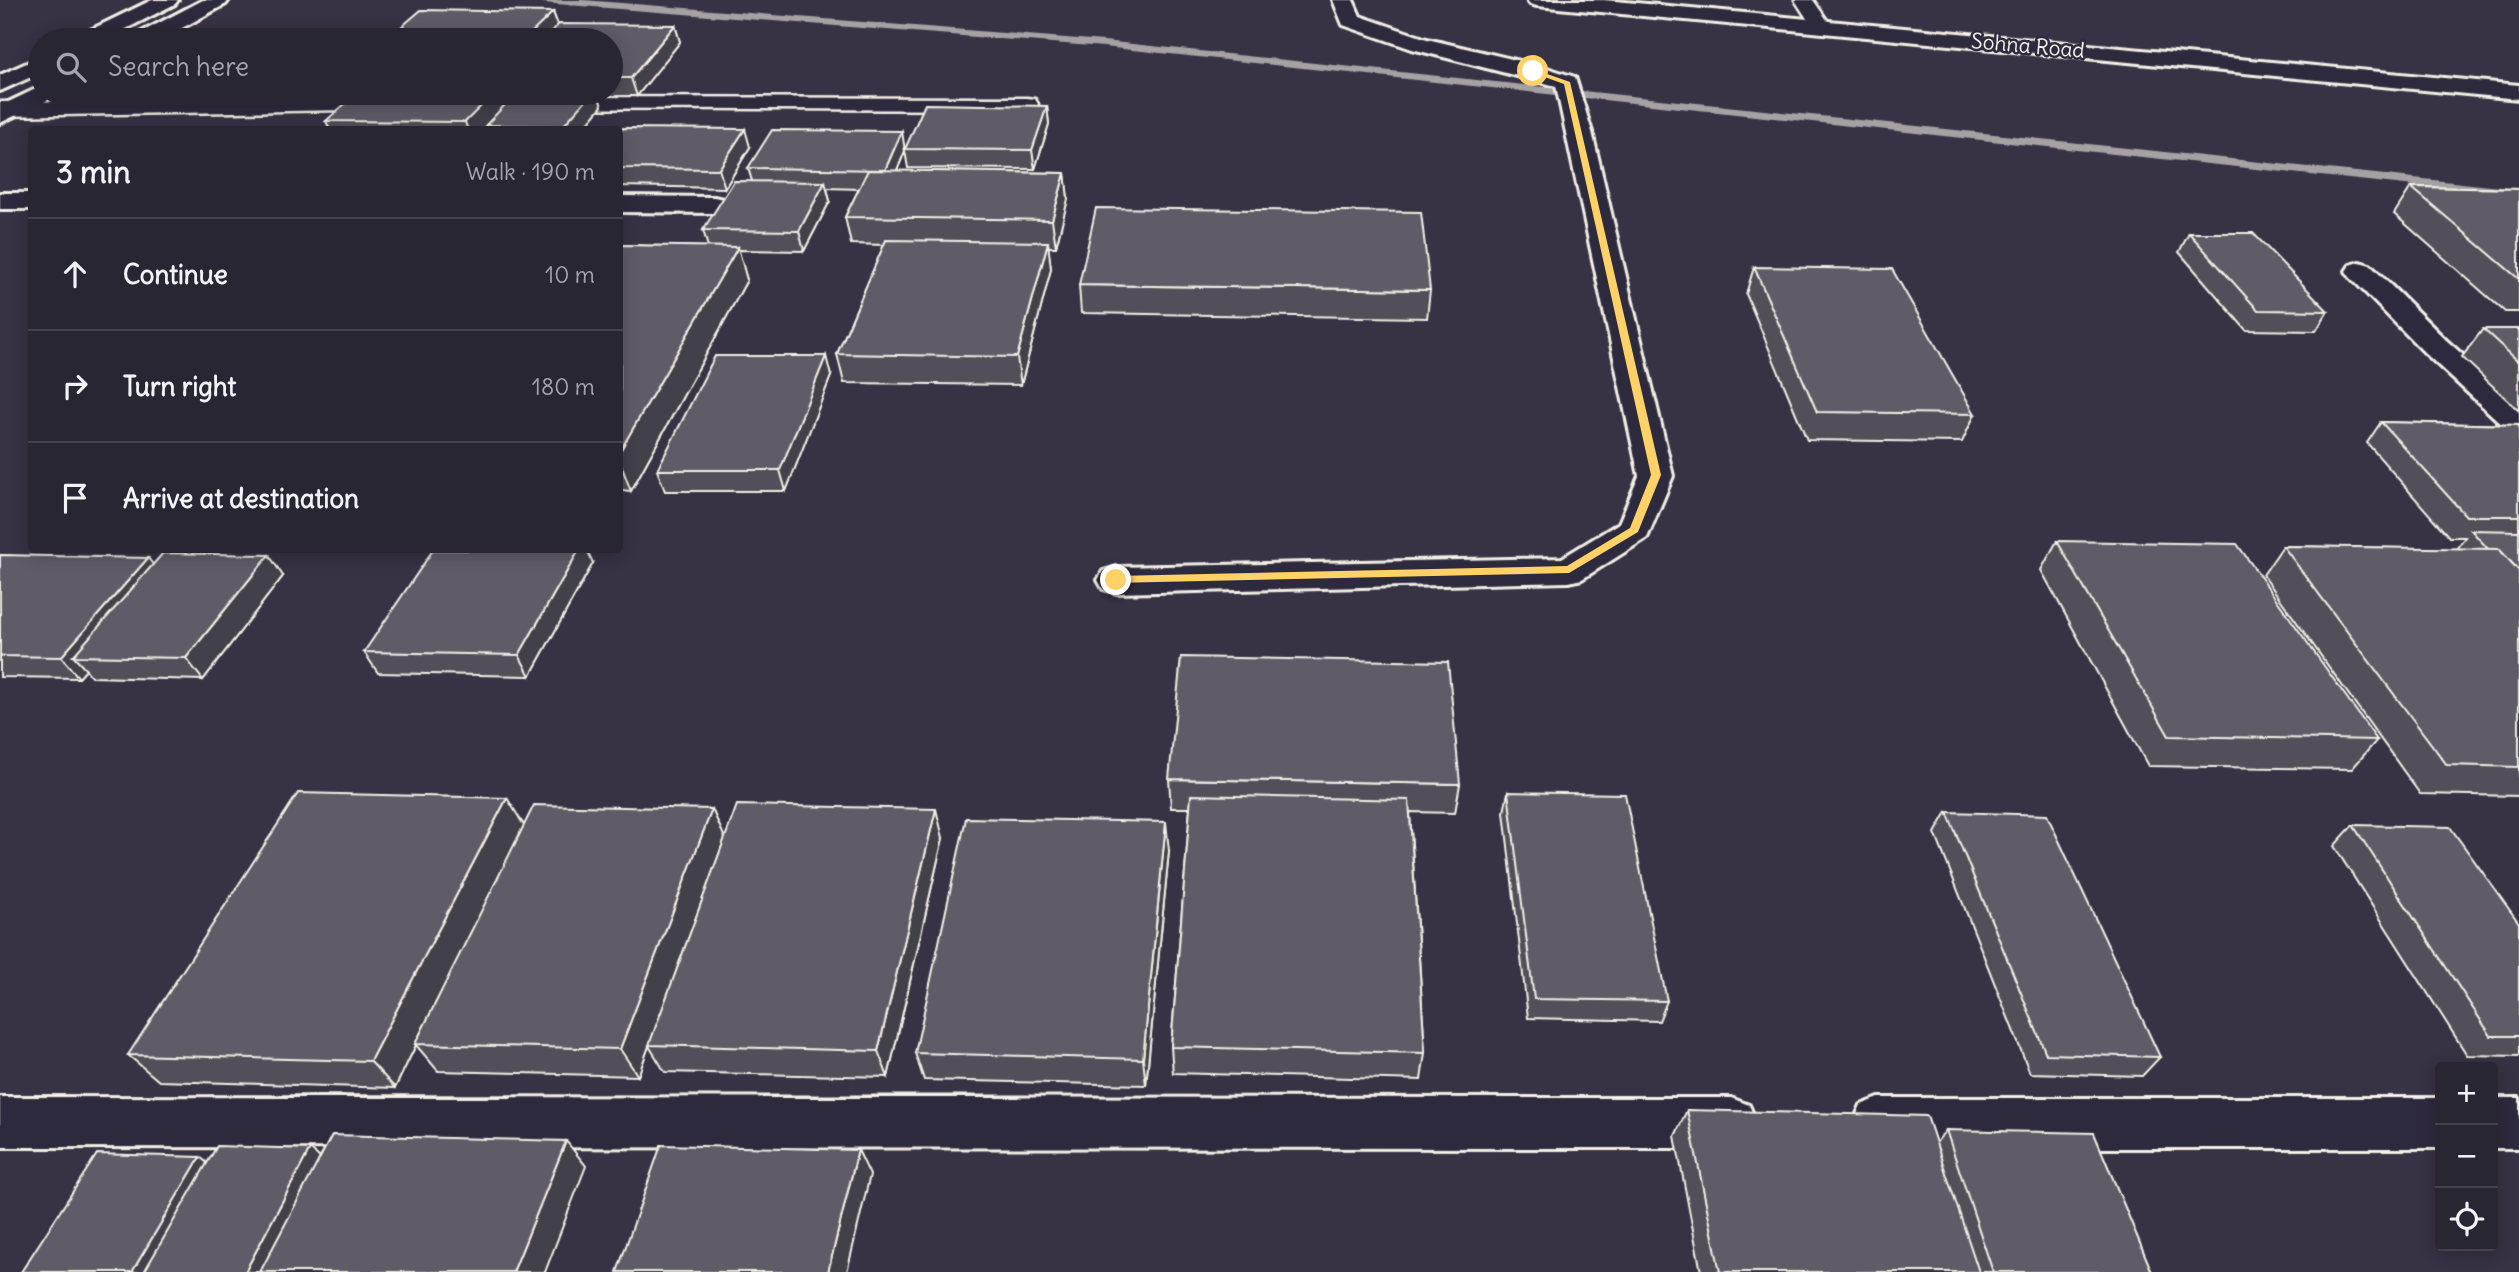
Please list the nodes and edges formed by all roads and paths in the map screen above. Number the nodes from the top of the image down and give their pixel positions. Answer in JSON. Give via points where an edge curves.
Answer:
{"nodes":[{"id":1,"x":168,"y":0,"type":"edge"},
{"id":2,"x":219,"y":0,"type":"edge"},
{"id":3,"x":1343,"y":0,"type":"edge"},
{"id":4,"x":1537,"y":0,"type":"edge"},
{"id":5,"x":1804,"y":0,"type":"edge"},
{"id":6,"x":1822,"y":27,"type":"junction"},
{"id":7,"x":112,"y":28,"type":"edge"},
{"id":8,"x":166,"y":28,"type":"edge"},
{"id":9,"x":28,"y":70,"type":"edge"},
{"id":10,"x":0,"y":84,"type":"edge"},
{"id":11,"x":2519,"y":92,"type":"edge"},
{"id":12,"x":28,"y":100,"type":"edge"},
{"id":13,"x":623,"y":104,"type":"edge"},
{"id":14,"x":1027,"y":104,"type":"edge"},
{"id":15,"x":367,"y":105,"type":"edge"},
{"id":16,"x":5,"y":111,"type":"edge"},
{"id":17,"x":0,"y":201,"type":"edge"},
{"id":18,"x":28,"y":201,"type":"edge"},
{"id":19,"x":623,"y":204,"type":"edge"},
{"id":20,"x":714,"y":205,"type":"dead end"},
{"id":21,"x":2360,"y":271,"type":"dead end"},
{"id":22,"x":2435,"y":346,"type":"junction"},
{"id":23,"x":2477,"y":346,"type":"dead end"},
{"id":24,"x":2519,"y":422,"type":"edge"},
{"id":25,"x":1116,"y":580,"type":"dead end"},
{"id":26,"x":0,"y":1122,"type":"edge"},
{"id":27,"x":1771,"y":1123,"type":"edge"},
{"id":28,"x":1827,"y":1123,"type":"edge"},
{"id":29,"x":2435,"y":1123,"type":"edge"},
{"id":30,"x":2498,"y":1123,"type":"edge"},
{"id":31,"x":2519,"y":1123,"type":"edge"}],
"edges":[{"from":1,"to":7,"type":"street"},
{"from":2,"to":8,"type":"street"},
{"from":3,"to":25,"type":"street","via":[[1351,20],[1420,44],[1567,82],[1656,475],[1634,530],[1569,570]]},
{"from":4,"to":6,"type":"street","name":"Sohna Road"},
{"from":5,"to":6,"type":"lane"},
{"from":6,"to":11,"type":"street","name":"Sohna Road"},
{"from":9,"to":10,"type":"street"},
{"from":12,"to":16,"type":"street"},
{"from":13,"to":14,"type":"lane"},
{"from":15,"to":16,"type":"lane"},
{"from":17,"to":18,"type":"street"},
{"from":19,"to":20,"type":"street"},
{"from":21,"to":22,"type":"street"},
{"from":22,"to":23,"type":"street"},
{"from":22,"to":24,"type":"street"},
{"from":26,"to":27,"type":"street"},
{"from":28,"to":29,"type":"street"},
{"from":30,"to":31,"type":"street"}]}
